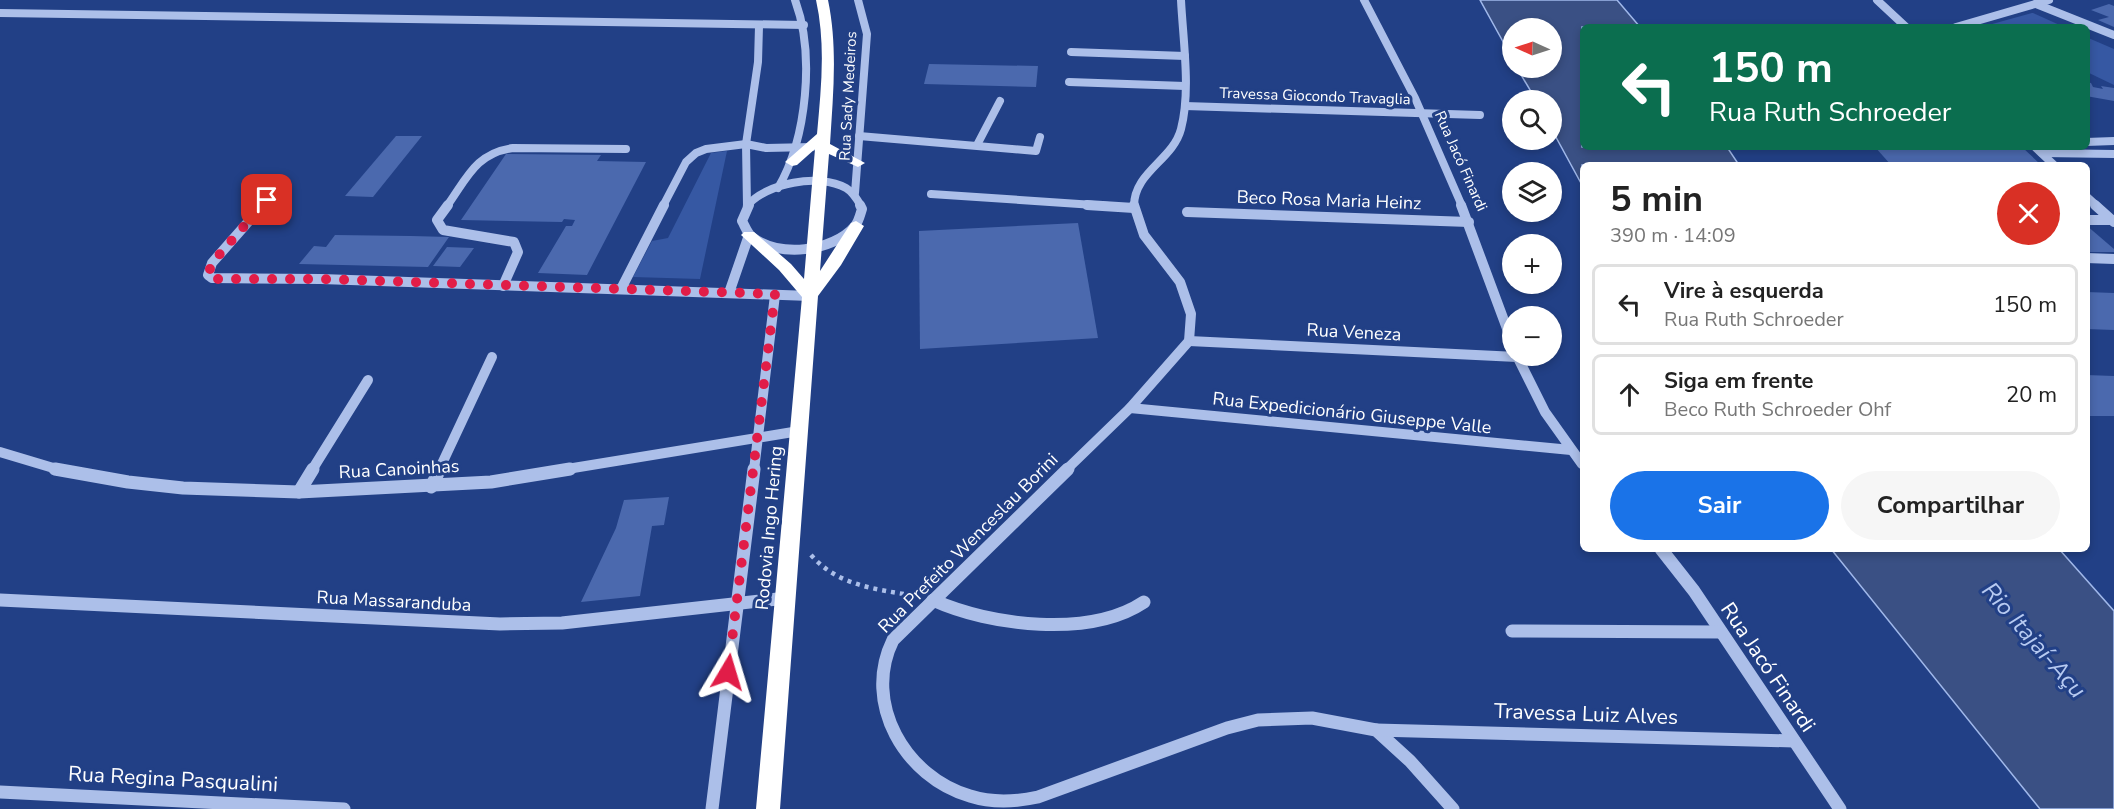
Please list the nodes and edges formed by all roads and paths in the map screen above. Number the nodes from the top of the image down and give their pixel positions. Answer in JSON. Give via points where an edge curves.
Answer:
{"nodes":[{"id":1,"x":795,"y":0,"type":"edge"},
{"id":2,"x":822,"y":0,"type":"edge"},
{"id":3,"x":858,"y":0,"type":"edge"},
{"id":4,"x":1181,"y":0,"type":"edge"},
{"id":5,"x":1364,"y":0,"type":"edge"},
{"id":6,"x":1877,"y":0,"type":"edge"},
{"id":7,"x":2049,"y":0,"type":"edge"},
{"id":8,"x":2036,"y":4,"type":"junction"},
{"id":9,"x":0,"y":13,"type":"edge"},
{"id":10,"x":1903,"y":24,"type":"edge"},
{"id":11,"x":1966,"y":24,"type":"edge"},
{"id":12,"x":2086,"y":24,"type":"edge"},
{"id":13,"x":804,"y":25,"type":"junction"},
{"id":14,"x":2090,"y":25,"type":"edge"},
{"id":15,"x":759,"y":26,"type":"junction"},
{"id":16,"x":2114,"y":35,"type":"edge"},
{"id":17,"x":1071,"y":52,"type":"dead end"},
{"id":18,"x":1185,"y":56,"type":"junction"},
{"id":19,"x":1070,"y":82,"type":"dead end"},
{"id":20,"x":1185,"y":86,"type":"junction"},
{"id":21,"x":999,"y":101,"type":"dead end"},
{"id":22,"x":1185,"y":106,"type":"junction"},
{"id":23,"x":1422,"y":113,"type":"junction"},
{"id":24,"x":1480,"y":115,"type":"dead end"},
{"id":25,"x":859,"y":136,"type":"junction"},
{"id":26,"x":1040,"y":137,"type":"dead end"},
{"id":27,"x":2114,"y":141,"type":"edge"},
{"id":28,"x":2090,"y":142,"type":"edge"},
{"id":29,"x":819,"y":143,"type":"junction"},
{"id":30,"x":746,"y":144,"type":"junction"},
{"id":31,"x":977,"y":145,"type":"junction"},
{"id":32,"x":796,"y":147,"type":"junction"},
{"id":33,"x":626,"y":149,"type":"dead end"},
{"id":34,"x":2038,"y":150,"type":"edge"},
{"id":35,"x":2114,"y":154,"type":"edge"},
{"id":36,"x":792,"y":162,"type":"junction"},
{"id":37,"x":2051,"y":162,"type":"edge"},
{"id":38,"x":858,"y":163,"type":"junction"},
{"id":39,"x":820,"y":181,"type":"junction"},
{"id":40,"x":778,"y":188,"type":"junction"},
{"id":41,"x":855,"y":194,"type":"junction"},
{"id":42,"x":932,"y":194,"type":"dead end"},
{"id":43,"x":267,"y":200,"type":"dead end"},
{"id":44,"x":2090,"y":200,"type":"edge"},
{"id":45,"x":747,"y":206,"type":"junction"},
{"id":46,"x":1134,"y":208,"type":"junction"},
{"id":47,"x":1187,"y":212,"type":"dead end"},
{"id":48,"x":2090,"y":220,"type":"edge"},
{"id":49,"x":2113,"y":221,"type":"edge"},
{"id":50,"x":1469,"y":222,"type":"junction"},
{"id":51,"x":856,"y":226,"type":"junction"},
{"id":52,"x":749,"y":236,"type":"junction"},
{"id":53,"x":814,"y":247,"type":"junction"},
{"id":54,"x":2090,"y":258,"type":"edge"},
{"id":55,"x":2114,"y":260,"type":"edge"},
{"id":56,"x":503,"y":285,"type":"junction"},
{"id":57,"x":621,"y":290,"type":"junction"},
{"id":58,"x":729,"y":293,"type":"junction"},
{"id":59,"x":775,"y":294,"type":"junction"},
{"id":60,"x":810,"y":296,"type":"junction"},
{"id":61,"x":1502,"y":314,"type":"edge"},
{"id":62,"x":1189,"y":341,"type":"junction"},
{"id":63,"x":1502,"y":355,"type":"edge"},
{"id":64,"x":492,"y":357,"type":"dead end"},
{"id":65,"x":1522,"y":366,"type":"edge"},
{"id":66,"x":368,"y":380,"type":"dead end"},
{"id":67,"x":1130,"y":408,"type":"junction"},
{"id":68,"x":800,"y":431,"type":"junction"},
{"id":69,"x":757,"y":438,"type":"junction"},
{"id":70,"x":1571,"y":450,"type":"junction"},
{"id":71,"x":0,"y":452,"type":"edge"},
{"id":72,"x":1580,"y":461,"type":"edge"},
{"id":73,"x":431,"y":487,"type":"junction"},
{"id":74,"x":299,"y":492,"type":"junction"},
{"id":75,"x":1663,"y":552,"type":"edge"},
{"id":76,"x":820,"y":567,"type":"dead end"},
{"id":77,"x":786,"y":598,"type":"junction"},
{"id":78,"x":0,"y":600,"type":"edge"},
{"id":79,"x":933,"y":600,"type":"junction"},
{"id":80,"x":1144,"y":602,"type":"dead end"},
{"id":81,"x":737,"y":604,"type":"junction"},
{"id":82,"x":1512,"y":631,"type":"dead end"},
{"id":83,"x":1721,"y":632,"type":"junction"},
{"id":84,"x":1376,"y":730,"type":"junction"},
{"id":85,"x":1794,"y":741,"type":"junction"},
{"id":86,"x":0,"y":792,"type":"edge"},
{"id":87,"x":344,"y":809,"type":"edge"},
{"id":88,"x":711,"y":809,"type":"edge"},
{"id":89,"x":768,"y":809,"type":"edge"},
{"id":90,"x":1453,"y":809,"type":"edge"},
{"id":91,"x":1840,"y":809,"type":"edge"}],
"edges":[{"from":1,"to":13,"type":"street"},
{"from":2,"to":29,"type":"highway","name":"Rodovia Ingo Hering","via":[[830,46]]},
{"from":3,"to":25,"type":"street","name":"Rua Sady Medeiros","via":[[867,34]]},
{"from":4,"to":18,"type":"street"},
{"from":5,"to":23,"type":"street","name":"Rua Jacó Finardi"},
{"from":6,"to":10,"type":"street"},
{"from":7,"to":8,"type":"street"},
{"from":8,"to":11,"type":"street"},
{"from":8,"to":12,"type":"street"},
{"from":9,"to":15,"type":"street"},
{"from":13,"to":15,"type":"street"},
{"from":13,"to":32,"type":"street","via":[[807,80]]},
{"from":14,"to":16,"type":"street"},
{"from":15,"to":30,"type":"street"},
{"from":17,"to":18,"type":"street"},
{"from":18,"to":20,"type":"street"},
{"from":19,"to":20,"type":"street"},
{"from":20,"to":22,"type":"street"},
{"from":21,"to":31,"type":"street"},
{"from":22,"to":23,"type":"street","name":"Travessa Giocondo Travaglia"},
{"from":22,"to":46,"type":"street","via":[[1176,141],[1139,184]]},
{"from":23,"to":24,"type":"street","name":"Travessa Giocondo Travaglia"},
{"from":23,"to":50,"type":"street","name":"Rua Jacó Finardi"},
{"from":25,"to":31,"type":"street"},
{"from":25,"to":38,"type":"street","name":"Rua Sady Medeiros"},
{"from":26,"to":31,"type":"street","via":[[1036,151]]},
{"from":27,"to":28,"type":"street"},
{"from":29,"to":32,"type":"street"},
{"from":29,"to":36,"type":"highway"},
{"from":29,"to":38,"type":"highway"},
{"from":29,"to":39,"type":"highway","name":"Rodovia Ingo Hering"},
{"from":30,"to":32,"type":"street"},
{"from":30,"to":45,"type":"street"},
{"from":30,"to":57,"type":"street","via":[[706,149],[686,162]]},
{"from":32,"to":36,"type":"street"},
{"from":33,"to":56,"type":"street","via":[[513,148],[497,150],[481,159],[437,220],[443,230],[514,242],[518,252]]},
{"from":34,"to":35,"type":"street"},
{"from":34,"to":37,"type":"street"},
{"from":36,"to":40,"type":"street"},
{"from":38,"to":41,"type":"street","name":"Rua Sady Medeiros"},
{"from":39,"to":40,"type":"street"},
{"from":39,"to":41,"type":"street","via":[[840,185]]},
{"from":39,"to":53,"type":"highway","name":"Rodovia Ingo Hering"},
{"from":40,"to":45,"type":"street"},
{"from":41,"to":51,"type":"street","name":"Rua Sady Medeiros","via":[[862,209]]},
{"from":42,"to":46,"type":"street"},
{"from":43,"to":56,"type":"street","via":[[212,263],[208,275],[212,279]]},
{"from":44,"to":49,"type":"street"},
{"from":45,"to":52,"type":"street","via":[[742,221]]},
{"from":46,"to":62,"type":"street","via":[[1144,235],[1180,282],[1191,314]]},
{"from":47,"to":50,"type":"street","name":"Beco Rosa Maria Heinz"},
{"from":48,"to":49,"type":"street"},
{"from":50,"to":61,"type":"street","name":"Rua Jacó Finardi"},
{"from":51,"to":53,"type":"street","via":[[839,238]]},
{"from":51,"to":60,"type":"highway"},
{"from":52,"to":53,"type":"street","via":[[766,245],[789,249]]},
{"from":52,"to":58,"type":"street"},
{"from":52,"to":60,"type":"highway","via":[[785,267]]},
{"from":53,"to":60,"type":"highway","name":"Rodovia Ingo Hering"},
{"from":54,"to":55,"type":"street"},
{"from":56,"to":57,"type":"street"},
{"from":57,"to":58,"type":"street"},
{"from":58,"to":59,"type":"street"},
{"from":59,"to":60,"type":"street"},
{"from":59,"to":69,"type":"street"},
{"from":60,"to":68,"type":"highway","name":"Rodovia Ingo Hering"},
{"from":62,"to":63,"type":"street","name":"Rua Veneza"},
{"from":62,"to":67,"type":"street","name":"Rua Prefeito Wenceslau Borini"},
{"from":64,"to":73,"type":"street"},
{"from":65,"to":70,"type":"street","via":[[1540,404]]},
{"from":66,"to":74,"type":"street"},
{"from":67,"to":70,"type":"street","name":"Rua Expedicionário Giuseppe Valle"},
{"from":67,"to":79,"type":"street","name":"Rua Prefeito Wenceslau Borini"},
{"from":68,"to":69,"type":"street","name":"Rua Canoinhas"},
{"from":68,"to":77,"type":"highway","name":"Rodovia Ingo Hering"},
{"from":69,"to":73,"type":"street","name":"Rua Canoinhas","via":[[491,482]]},
{"from":69,"to":81,"type":"street"},
{"from":70,"to":72,"type":"street"},
{"from":71,"to":74,"type":"street","name":"Rua Canoinhas","via":[[62,471],[128,482]]},
{"from":73,"to":74,"type":"street","name":"Rua Canoinhas"},
{"from":75,"to":83,"type":"street","name":"Rua Jacó Finardi"},
{"from":76,"to":79,"type":"path","via":[[844,582]]},
{"from":77,"to":81,"type":"street","name":"Rua Massaranduba"},
{"from":77,"to":89,"type":"highway","name":"Rodovia Ingo Hering"},
{"from":78,"to":81,"type":"street","name":"Rua Massaranduba","via":[[500,624],[562,624]]},
{"from":79,"to":80,"type":"street","via":[[977,616],[1071,624],[1125,614]]},
{"from":79,"to":84,"type":"street","name":"Rua Prefeito Wenceslau Borini","via":[[893,640],[884,657],[882,697],[901,747],[917,766],[943,785],[964,794],[1010,801],[1038,797],[1258,720],[1312,718]]},
{"from":81,"to":88,"type":"street"},
{"from":82,"to":83,"type":"street"},
{"from":83,"to":85,"type":"street","name":"Rua Jacó Finardi"},
{"from":84,"to":85,"type":"street","name":"Travessa Luiz Alves"},
{"from":84,"to":90,"type":"street"},
{"from":85,"to":91,"type":"street","name":"Rua Jacó Finardi"},
{"from":86,"to":87,"type":"street","name":"Rua Regina Pasqualini"}]}
